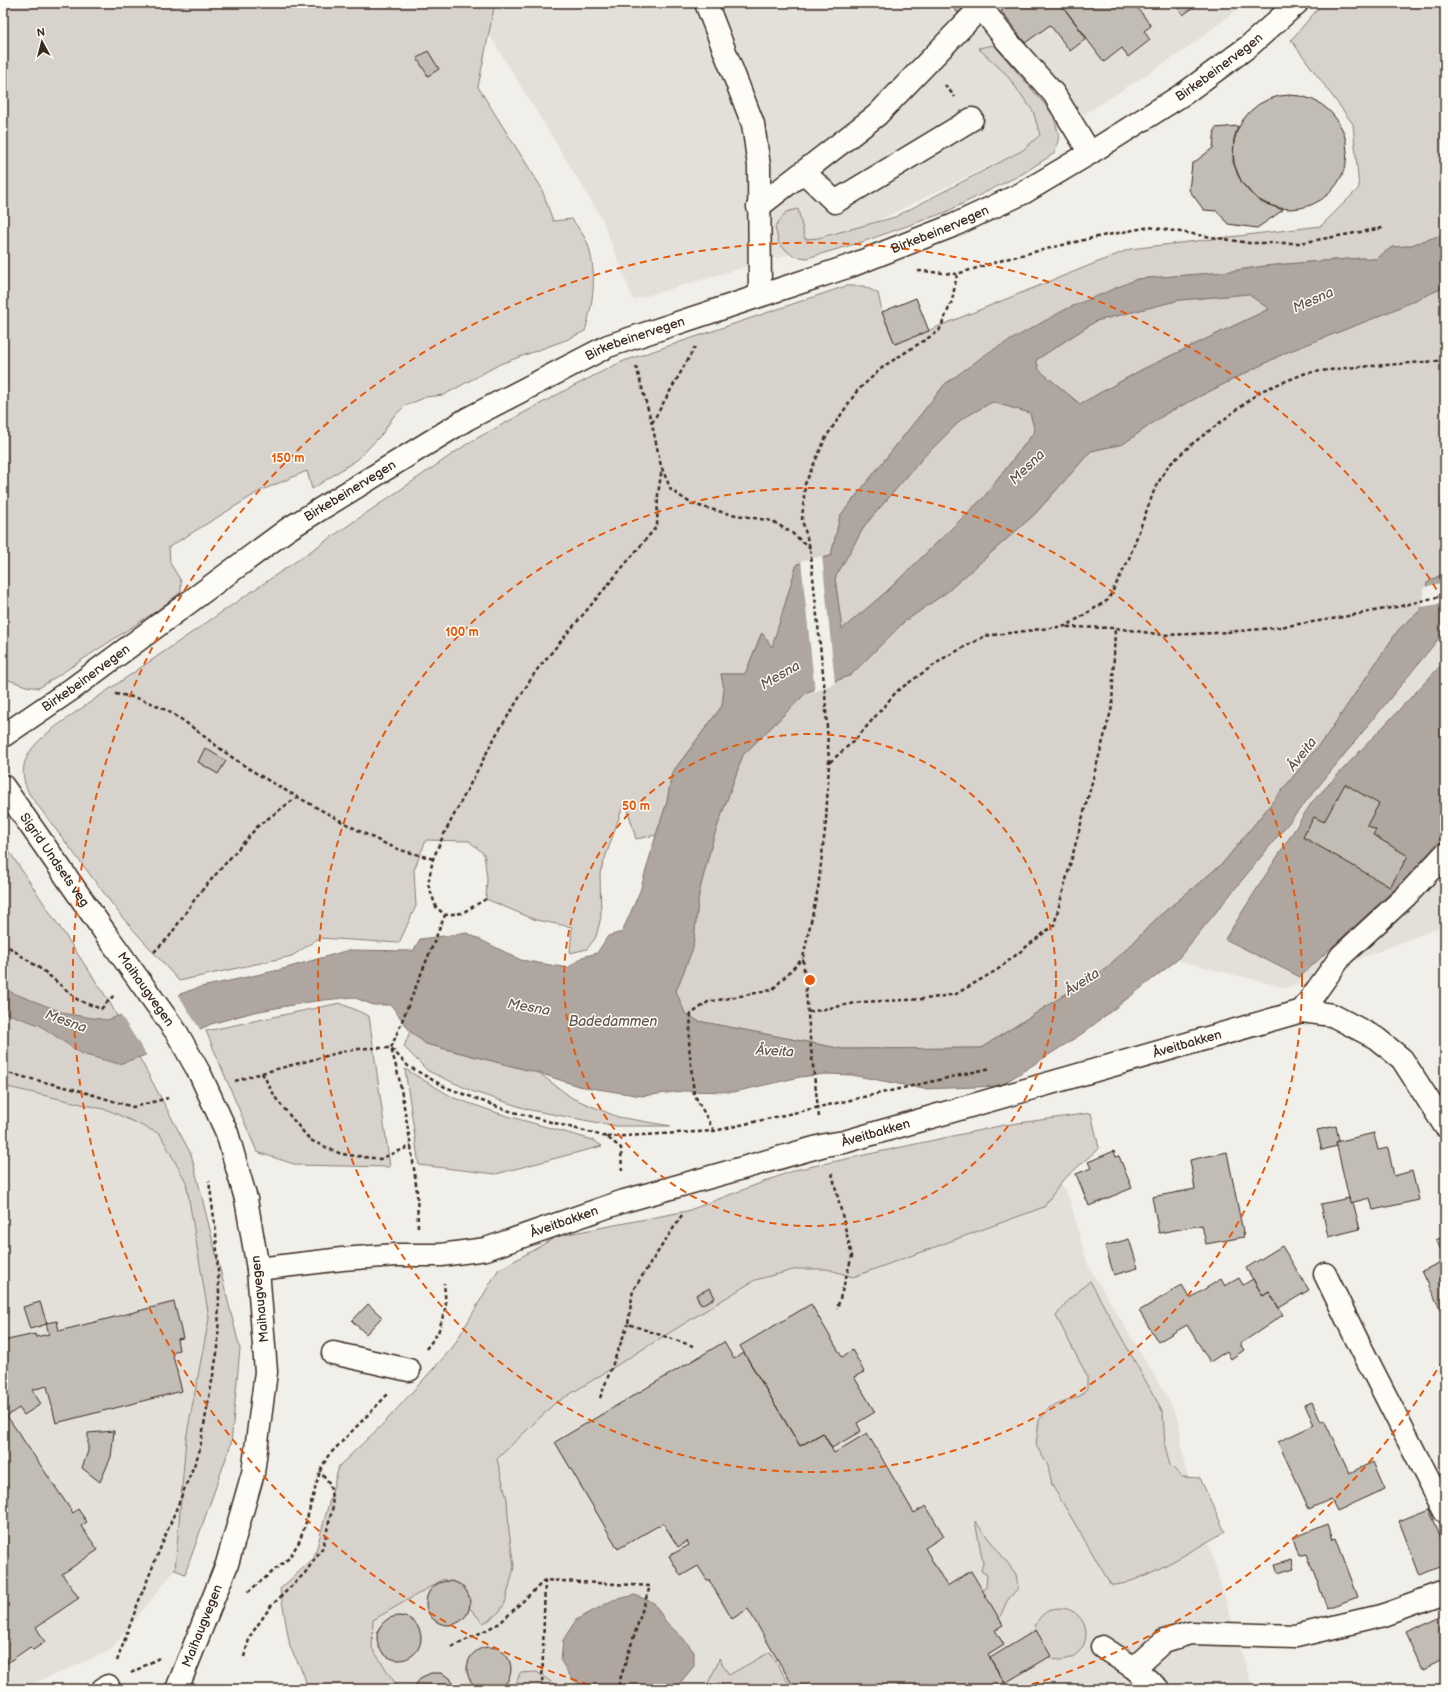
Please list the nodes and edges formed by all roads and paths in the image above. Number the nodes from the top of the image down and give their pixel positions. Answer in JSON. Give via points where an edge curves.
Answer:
{"nodes":[{"id":1,"x":706,"y":3,"type":"edge"},
{"id":2,"x":1297,"y":3,"type":"edge"},
{"id":3,"x":980,"y":5,"type":"edge"},
{"id":4,"x":928,"y":63,"type":"junction"},
{"id":5,"x":972,"y":119,"type":"joint"},
{"id":6,"x":1090,"y":153,"type":"junction"},
{"id":7,"x":804,"y":172,"type":"junction"},
{"id":8,"x":758,"y":207,"type":"junction"},
{"id":9,"x":1383,"y":228,"type":"dead end"},
{"id":10,"x":911,"y":270,"type":"dead end"},
{"id":11,"x":956,"y":274,"type":"junction"},
{"id":12,"x":760,"y":295,"type":"junction"},
{"id":13,"x":715,"y":310,"type":"junction"},
{"id":14,"x":629,"y":339,"type":"junction"},
{"id":15,"x":1445,"y":358,"type":"edge"},
{"id":16,"x":652,"y":424,"type":"junction"},
{"id":17,"x":662,"y":468,"type":"junction"},
{"id":18,"x":810,"y":548,"type":"junction"},
{"id":19,"x":1445,"y":595,"type":"edge"},
{"id":20,"x":1066,"y":626,"type":"junction"},
{"id":21,"x":1115,"y":628,"type":"junction"},
{"id":22,"x":72,"y":689,"type":"junction"},
{"id":23,"x":3,"y":736,"type":"edge"},
{"id":24,"x":830,"y":763,"type":"junction"},
{"id":25,"x":3,"y":786,"type":"edge"},
{"id":26,"x":297,"y":797,"type":"junction"},
{"id":27,"x":1445,"y":854,"type":"edge"},
{"id":28,"x":433,"y":859,"type":"junction"},
{"id":29,"x":486,"y":899,"type":"dead end"},
{"id":30,"x":446,"y":915,"type":"junction"},
{"id":31,"x":106,"y":934,"type":"joint"},
{"id":32,"x":3,"y":943,"type":"edge"},
{"id":33,"x":153,"y":953,"type":"dead end"},
{"id":34,"x":803,"y":958,"type":"junction"},
{"id":35,"x":116,"y":992,"type":"dead end"},
{"id":36,"x":1302,"y":1011,"type":"junction"},
{"id":37,"x":809,"y":1012,"type":"junction"},
{"id":38,"x":391,"y":1048,"type":"junction"},
{"id":39,"x":992,"y":1068,"type":"dead end"},
{"id":40,"x":3,"y":1072,"type":"edge"},
{"id":41,"x":262,"y":1073,"type":"junction"},
{"id":42,"x":230,"y":1082,"type":"dead end"},
{"id":43,"x":168,"y":1098,"type":"dead end"},
{"id":44,"x":817,"y":1108,"type":"junction"},
{"id":45,"x":1445,"y":1126,"type":"edge"},
{"id":46,"x":714,"y":1131,"type":"junction"},
{"id":47,"x":607,"y":1137,"type":"junction"},
{"id":48,"x":825,"y":1145,"type":"junction"},
{"id":49,"x":410,"y":1146,"type":"junction"},
{"id":50,"x":208,"y":1176,"type":"dead end"},
{"id":51,"x":702,"y":1180,"type":"junction"},
{"id":52,"x":624,"y":1201,"type":"junction"},
{"id":53,"x":418,"y":1254,"type":"junction"},
{"id":54,"x":441,"y":1255,"type":"junction"},
{"id":55,"x":258,"y":1269,"type":"junction"},
{"id":56,"x":1325,"y":1274,"type":"dead end"},
{"id":57,"x":837,"y":1309,"type":"dead end"},
{"id":58,"x":628,"y":1324,"type":"junction"},
{"id":59,"x":693,"y":1346,"type":"dead end"},
{"id":60,"x":333,"y":1353,"type":"dead end"},
{"id":61,"x":410,"y":1370,"type":"junction"},
{"id":62,"x":600,"y":1398,"type":"dead end"},
{"id":63,"x":320,"y":1471,"type":"junction"},
{"id":64,"x":1445,"y":1512,"type":"edge"},
{"id":65,"x":545,"y":1580,"type":"junction"},
{"id":66,"x":247,"y":1592,"type":"dead end"},
{"id":67,"x":1445,"y":1593,"type":"edge"},
{"id":68,"x":452,"y":1647,"type":"dead end"},
{"id":69,"x":1102,"y":1647,"type":"dead end"},
{"id":70,"x":161,"y":1657,"type":"dead end"},
{"id":71,"x":244,"y":1657,"type":"dead end"},
{"id":72,"x":1134,"y":1668,"type":"junction"},
{"id":73,"x":106,"y":1687,"type":"edge"},
{"id":74,"x":177,"y":1689,"type":"edge"},
{"id":75,"x":542,"y":1689,"type":"edge"},
{"id":76,"x":617,"y":1689,"type":"edge"},
{"id":77,"x":1158,"y":1689,"type":"edge"}],
"edges":[{"from":1,"to":8,"type":"street","via":[[753,124],[759,166]]},
{"from":2,"to":6,"type":"street","name":"Birkebeinervegen","via":[[1250,46],[1185,93]]},
{"from":3,"to":4,"type":"street"},
{"from":3,"to":6,"type":"street","via":[[1007,41],[1054,94]]},
{"from":4,"to":5,"type":"path"},
{"from":4,"to":7,"type":"street","via":[[877,115]]},
{"from":5,"to":7,"type":"street","via":[[835,202]]},
{"from":6,"to":12,"type":"street","name":"Birkebeinervegen","via":[[1023,193],[952,226],[850,266]]},
{"from":7,"to":8,"type":"street"},
{"from":8,"to":12,"type":"street"},
{"from":9,"to":11,"type":"path","via":[[1300,243],[1248,243],[1149,227],[1013,257]]},
{"from":10,"to":11,"type":"path"},
{"from":11,"to":18,"type":"path","via":[[952,301],[939,330],[884,366],[857,391],[826,437],[805,484],[802,520]]},
{"from":12,"to":13,"type":"street","name":"Birkebeinervegen"},
{"from":13,"to":14,"type":"street","name":"Birkebeinervegen"},
{"from":13,"to":16,"type":"path"},
{"from":14,"to":16,"type":"path"},
{"from":14,"to":22,"type":"street","name":"Birkebeinervegen","via":[[608,346],[468,419],[288,529]]},
{"from":15,"to":20,"type":"path","via":[[1438,362],[1306,373],[1261,391],[1192,444],[1168,466],[1155,488],[1128,561],[1108,600]]},
{"from":16,"to":17,"type":"path"},
{"from":17,"to":18,"type":"path","via":[[671,490],[692,504],[772,521]]},
{"from":17,"to":28,"type":"path","via":[[657,526],[536,671],[496,735]]},
{"from":18,"to":24,"type":"path","via":[[826,693]]},
{"from":19,"to":21,"type":"path","via":[[1401,606],[1273,628],[1164,635]]},
{"from":20,"to":21,"type":"path"},
{"from":20,"to":24,"type":"path","via":[[985,636],[944,658],[897,691],[856,739]]},
{"from":21,"to":37,"type":"path","via":[[1112,707],[1054,924],[997,970],[956,994],[926,999],[861,1002]]},
{"from":22,"to":23,"type":"street","name":"Birkebeinervegen"},
{"from":22,"to":26,"type":"path","via":[[133,696],[158,705],[196,729],[236,760]]},
{"from":24,"to":34,"type":"path","via":[[818,890]]},
{"from":25,"to":31,"type":"street","name":"Sigrid Undsets veg"},
{"from":26,"to":28,"type":"path","via":[[397,848]]},
{"from":26,"to":33,"type":"path","via":[[258,826],[197,896],[169,937]]},
{"from":27,"to":36,"type":"street","via":[[1406,896],[1342,956]]},
{"from":28,"to":30,"type":"path","via":[[428,884],[436,907]]},
{"from":29,"to":30,"type":"path","via":[[462,913]]},
{"from":30,"to":38,"type":"path"},
{"from":31,"to":55,"type":"street","name":"Maihaugvegen","bridge":true,"via":[[177,1033],[200,1074],[227,1133],[246,1199]]},
{"from":32,"to":35,"type":"path","via":[[45,972],[78,1000],[101,1009]]},
{"from":34,"to":37,"type":"path"},
{"from":34,"to":46,"type":"path","via":[[772,990],[708,1002],[691,1014],[689,1046],[694,1094]]},
{"from":36,"to":45,"type":"street","name":"Åveitbakken","via":[[1332,1015],[1376,1038],[1402,1059]]},
{"from":36,"to":48,"type":"street","name":"Åveitbakken","via":[[844,1142]]},
{"from":37,"to":44,"type":"path"},
{"from":38,"to":41,"type":"path","via":[[346,1051]]},
{"from":38,"to":47,"type":"path","via":[[408,1066],[445,1087],[506,1110]]},
{"from":38,"to":49,"type":"path","via":[[399,1078]]},
{"from":39,"to":44,"type":"path"},
{"from":40,"to":43,"type":"path","via":[[134,1107]]},
{"from":41,"to":42,"type":"path"},
{"from":41,"to":49,"type":"path","via":[[277,1100],[310,1140],[341,1154],[380,1159]]},
{"from":44,"to":46,"type":"path"},
{"from":46,"to":47,"type":"path"},
{"from":47,"to":52,"type":"path","via":[[621,1148]]},
{"from":48,"to":51,"type":"street","name":"Åveitbakken"},
{"from":48,"to":57,"type":"path","via":[[852,1256]]},
{"from":49,"to":53,"type":"path","via":[[417,1192]]},
{"from":50,"to":73,"type":"path","via":[[216,1234],[218,1348],[199,1453]]},
{"from":51,"to":52,"type":"street","name":"Åveitbakken"},
{"from":51,"to":58,"type":"path","via":[[633,1290]]},
{"from":52,"to":54,"type":"street","name":"Åveitbakken","via":[[486,1249]]},
{"from":53,"to":54,"type":"street","name":"Åveitbakken"},
{"from":53,"to":55,"type":"street","name":"Åveitbakken","via":[[342,1259]]},
{"from":54,"to":61,"type":"path","via":[[446,1306],[438,1333]]},
{"from":55,"to":74,"type":"street","name":"Maihaugvegen","via":[[266,1372],[253,1473],[227,1564]]},
{"from":56,"to":64,"type":"street","via":[[1356,1340]]},
{"from":58,"to":59,"type":"path"},
{"from":58,"to":62,"type":"path"},
{"from":60,"to":61,"type":"street"},
{"from":61,"to":63,"type":"path","via":[[328,1456]]},
{"from":63,"to":66,"type":"path","via":[[299,1542],[289,1558]]},
{"from":63,"to":71,"type":"path","via":[[330,1484],[333,1506],[323,1547],[305,1573],[271,1606],[250,1636]]},
{"from":65,"to":68,"type":"path","via":[[500,1623]]},
{"from":65,"to":75,"type":"path"},
{"from":65,"to":76,"type":"path","via":[[650,1586]]},
{"from":67,"to":72,"type":"street","via":[[1384,1615],[1296,1636],[1190,1633],[1164,1641]]},
{"from":69,"to":72,"type":"street"},
{"from":70,"to":73,"type":"path"},
{"from":72,"to":77,"type":"street"}]}
